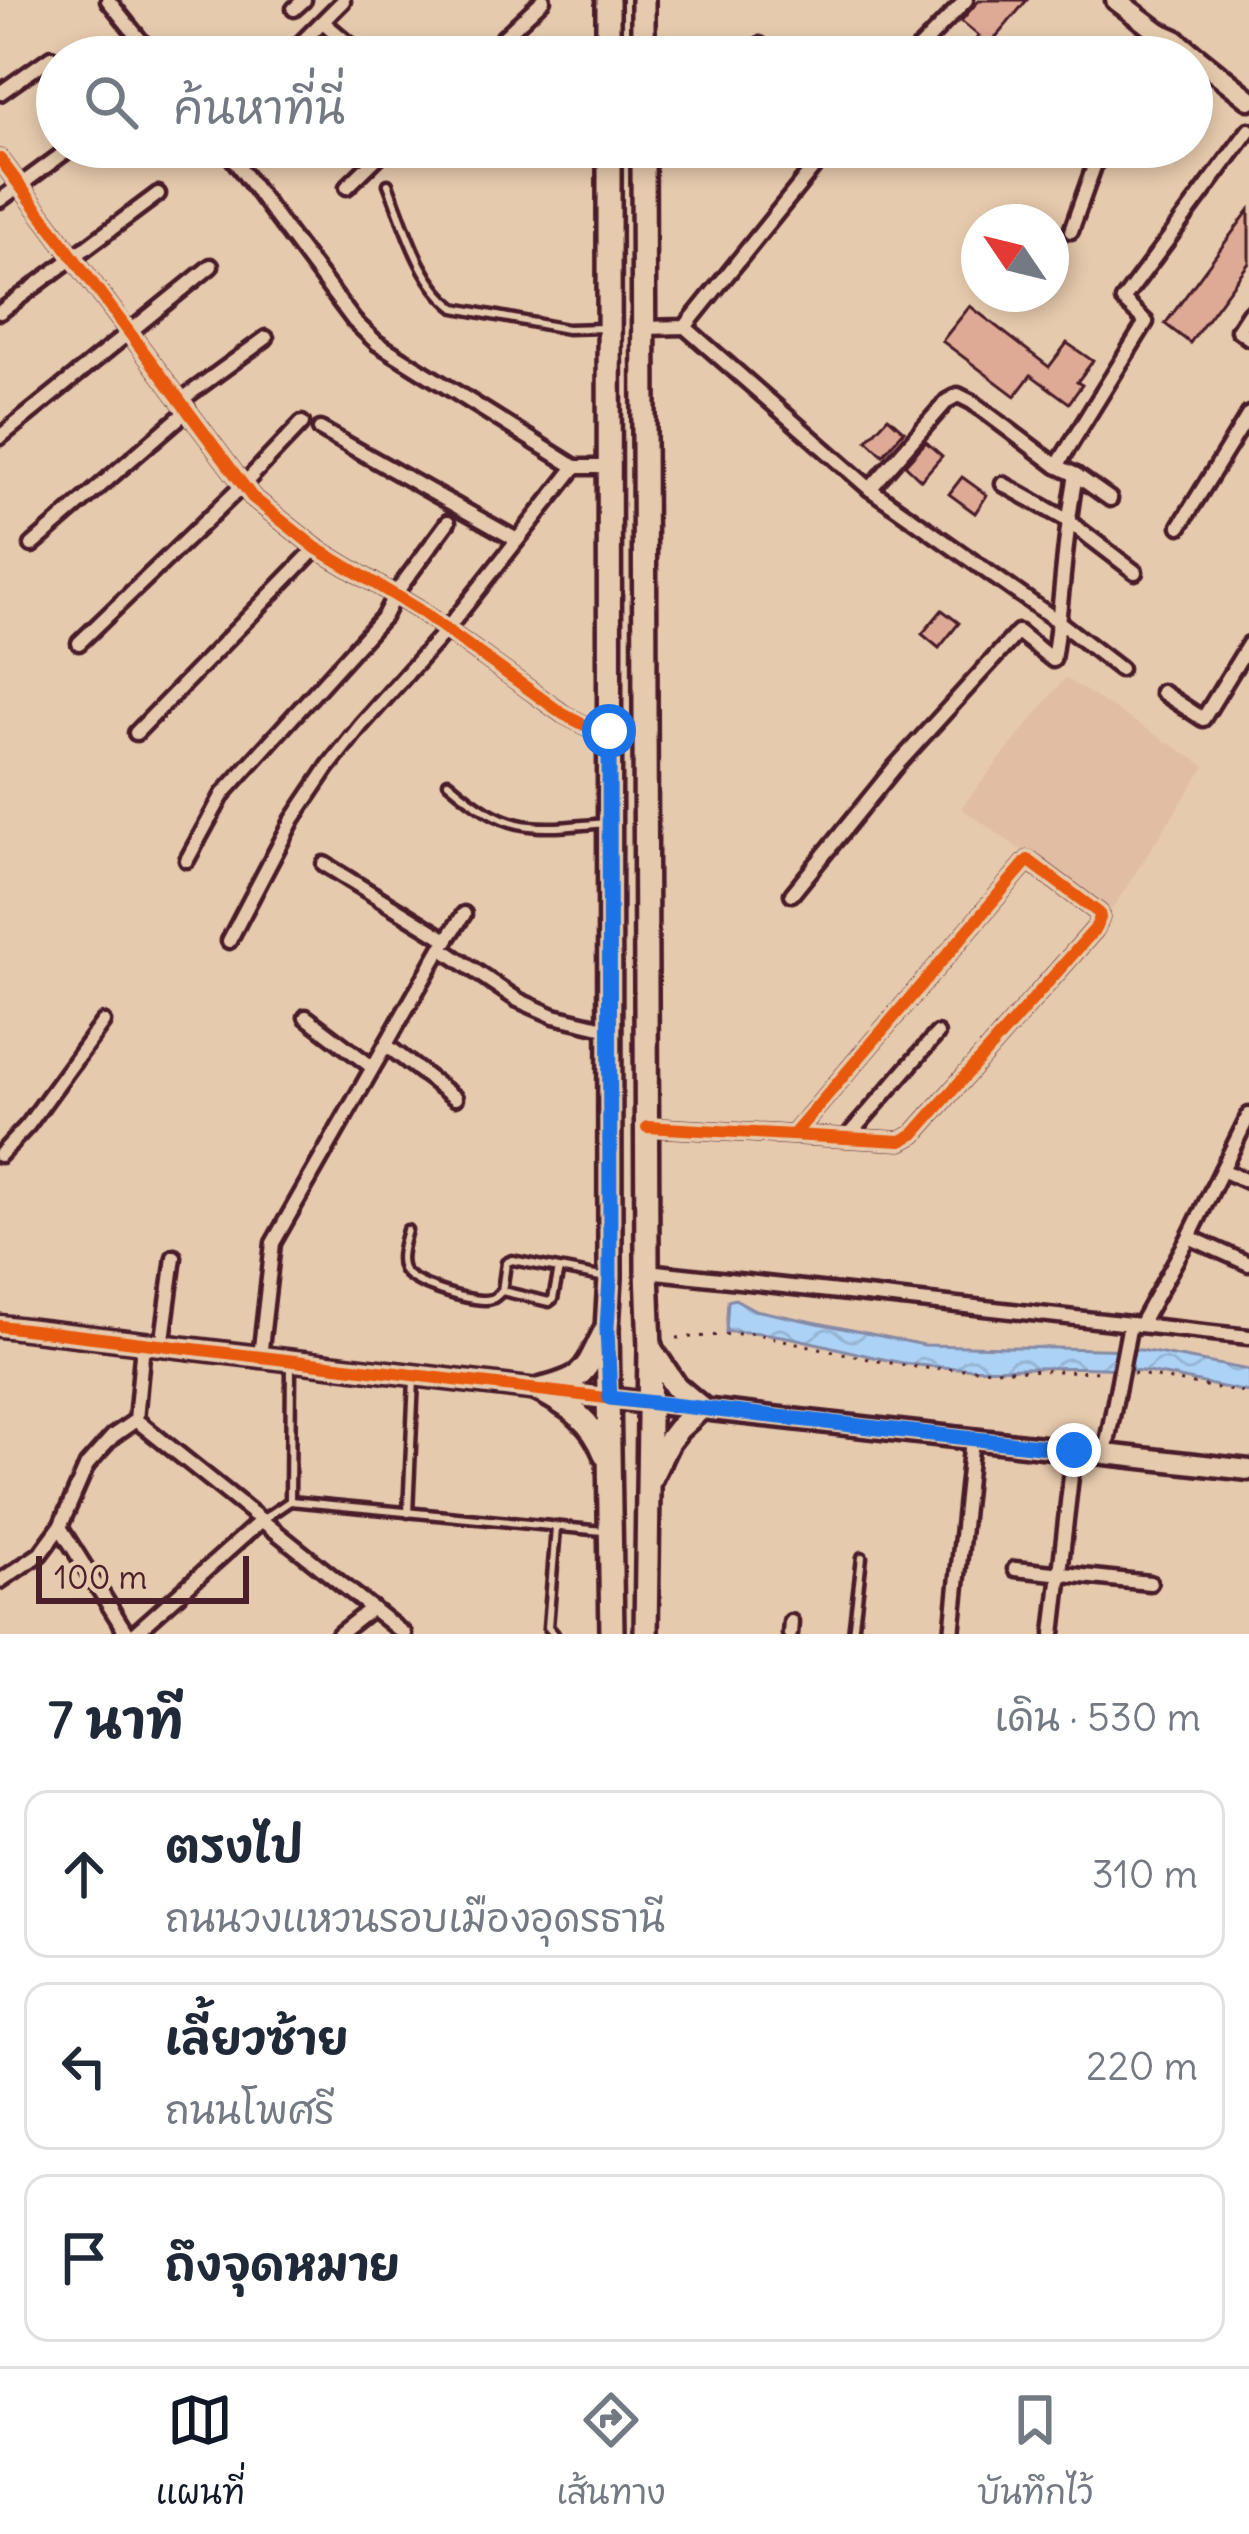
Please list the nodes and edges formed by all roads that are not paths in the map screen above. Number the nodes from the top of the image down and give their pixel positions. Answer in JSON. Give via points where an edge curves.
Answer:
{"nodes":[{"id":1,"x":107,"y":0,"type":"edge"},
{"id":2,"x":543,"y":0,"type":"edge"},
{"id":3,"x":608,"y":0,"type":"edge"},
{"id":4,"x":643,"y":0,"type":"edge"},
{"id":5,"x":966,"y":0,"type":"edge"},
{"id":6,"x":1116,"y":0,"type":"edge"},
{"id":7,"x":1132,"y":0,"type":"edge"},
{"id":8,"x":343,"y":1,"type":"edge"},
{"id":9,"x":322,"y":22,"type":"junction"},
{"id":10,"x":137,"y":36,"type":"edge"},
{"id":11,"x":308,"y":36,"type":"edge"},
{"id":12,"x":339,"y":36,"type":"edge"},
{"id":13,"x":505,"y":36,"type":"edge"},
{"id":14,"x":608,"y":36,"type":"edge"},
{"id":15,"x":643,"y":36,"type":"edge"},
{"id":16,"x":931,"y":36,"type":"edge"},
{"id":17,"x":1167,"y":36,"type":"edge"},
{"id":18,"x":1172,"y":36,"type":"edge"},
{"id":19,"x":36,"y":68,"type":"edge"},
{"id":20,"x":1213,"y":70,"type":"edge"},
{"id":21,"x":0,"y":93,"type":"edge"},
{"id":22,"x":1249,"y":99,"type":"edge"},
{"id":23,"x":1249,"y":130,"type":"edge"},
{"id":24,"x":0,"y":159,"type":"edge"},
{"id":25,"x":44,"y":168,"type":"edge"},
{"id":26,"x":240,"y":168,"type":"edge"},
{"id":27,"x":366,"y":168,"type":"edge"},
{"id":28,"x":609,"y":168,"type":"edge"},
{"id":29,"x":643,"y":168,"type":"edge"},
{"id":30,"x":813,"y":168,"type":"edge"},
{"id":31,"x":1094,"y":168,"type":"edge"},
{"id":32,"x":388,"y":184,"type":"dead end"},
{"id":33,"x":20,"y":186,"type":"junction"},
{"id":34,"x":347,"y":187,"type":"dead end"},
{"id":35,"x":158,"y":194,"type":"dead end"},
{"id":36,"x":0,"y":200,"type":"edge"},
{"id":37,"x":1071,"y":231,"type":"dead end"},
{"id":38,"x":74,"y":258,"type":"junction"},
{"id":39,"x":211,"y":266,"type":"dead end"},
{"id":40,"x":0,"y":312,"type":"edge"},
{"id":41,"x":1249,"y":313,"type":"edge"},
{"id":42,"x":685,"y":327,"type":"junction"},
{"id":43,"x":609,"y":328,"type":"junction"},
{"id":44,"x":644,"y":328,"type":"junction"},
{"id":45,"x":128,"y":331,"type":"junction"},
{"id":46,"x":266,"y":338,"type":"dead end"},
{"id":47,"x":1249,"y":338,"type":"edge"},
{"id":48,"x":185,"y":405,"type":"junction"},
{"id":49,"x":1249,"y":414,"type":"edge"},
{"id":50,"x":302,"y":423,"type":"dead end"},
{"id":51,"x":320,"y":429,"type":"dead end"},
{"id":52,"x":0,"y":437,"type":"edge"},
{"id":53,"x":575,"y":466,"type":"junction"},
{"id":54,"x":609,"y":466,"type":"junction"},
{"id":55,"x":1057,"y":466,"type":"junction"},
{"id":56,"x":1076,"y":475,"type":"junction"},
{"id":57,"x":1003,"y":484,"type":"dead end"},
{"id":58,"x":242,"y":486,"type":"junction"},
{"id":59,"x":870,"y":489,"type":"junction"},
{"id":60,"x":1110,"y":500,"type":"dead end"},
{"id":61,"x":1067,"y":520,"type":"junction"},
{"id":62,"x":448,"y":522,"type":"dead end"},
{"id":63,"x":1180,"y":526,"type":"dead end"},
{"id":64,"x":518,"y":540,"type":"junction"},
{"id":65,"x":32,"y":545,"type":"dead end"},
{"id":66,"x":316,"y":548,"type":"junction"},
{"id":67,"x":1136,"y":572,"type":"dead end"},
{"id":68,"x":395,"y":594,"type":"junction"},
{"id":69,"x":1059,"y":622,"type":"junction"},
{"id":70,"x":447,"y":629,"type":"junction"},
{"id":71,"x":80,"y":643,"type":"dead end"},
{"id":72,"x":1246,"y":654,"type":"edge"},
{"id":73,"x":1120,"y":669,"type":"dead end"},
{"id":74,"x":1162,"y":692,"type":"dead end"},
{"id":75,"x":609,"y":731,"type":"junction"},
{"id":76,"x":136,"y":733,"type":"dead end"},
{"id":77,"x":448,"y":782,"type":"dead end"},
{"id":78,"x":609,"y":823,"type":"junction"},
{"id":79,"x":187,"y":860,"type":"dead end"},
{"id":80,"x":325,"y":864,"type":"dead end"},
{"id":81,"x":792,"y":894,"type":"dead end"},
{"id":82,"x":464,"y":914,"type":"dead end"},
{"id":83,"x":229,"y":941,"type":"dead end"},
{"id":84,"x":444,"y":944,"type":"junction"},
{"id":85,"x":306,"y":1017,"type":"dead end"},
{"id":86,"x":103,"y":1022,"type":"dead end"},
{"id":87,"x":609,"y":1029,"type":"junction"},
{"id":88,"x":938,"y":1034,"type":"dead end"},
{"id":89,"x":386,"y":1045,"type":"junction"},
{"id":90,"x":372,"y":1067,"type":"junction"},
{"id":91,"x":455,"y":1098,"type":"dead end"},
{"id":92,"x":1249,"y":1115,"type":"edge"},
{"id":93,"x":647,"y":1127,"type":"junction"},
{"id":94,"x":794,"y":1134,"type":"junction"},
{"id":95,"x":848,"y":1136,"type":"junction"},
{"id":96,"x":0,"y":1155,"type":"edge"},
{"id":97,"x":1222,"y":1170,"type":"junction"},
{"id":98,"x":1249,"y":1182,"type":"edge"},
{"id":99,"x":406,"y":1230,"type":"dead end"},
{"id":100,"x":1189,"y":1237,"type":"junction"},
{"id":101,"x":174,"y":1257,"type":"dead end"},
{"id":102,"x":1249,"y":1264,"type":"edge"},
{"id":103,"x":559,"y":1269,"type":"junction"},
{"id":104,"x":647,"y":1271,"type":"junction"},
{"id":105,"x":610,"y":1278,"type":"junction"},
{"id":106,"x":502,"y":1292,"type":"junction"},
{"id":107,"x":1135,"y":1324,"type":"junction"},
{"id":108,"x":0,"y":1326,"type":"edge"},
{"id":109,"x":607,"y":1328,"type":"junction"},
{"id":110,"x":1249,"y":1337,"type":"edge"},
{"id":111,"x":152,"y":1345,"type":"junction"},
{"id":112,"x":650,"y":1348,"type":"junction"},
{"id":113,"x":260,"y":1357,"type":"junction"},
{"id":114,"x":291,"y":1360,"type":"junction"},
{"id":115,"x":414,"y":1375,"type":"junction"},
{"id":116,"x":539,"y":1390,"type":"junction"},
{"id":117,"x":610,"y":1398,"type":"junction"},
{"id":118,"x":648,"y":1403,"type":"junction"},
{"id":119,"x":701,"y":1408,"type":"junction"},
{"id":120,"x":136,"y":1420,"type":"junction"},
{"id":121,"x":972,"y":1438,"type":"junction"},
{"id":122,"x":1074,"y":1450,"type":"junction"},
{"id":123,"x":1105,"y":1454,"type":"junction"},
{"id":124,"x":609,"y":1466,"type":"junction"},
{"id":125,"x":1249,"y":1470,"type":"edge"},
{"id":126,"x":647,"y":1485,"type":"junction"},
{"id":127,"x":290,"y":1501,"type":"junction"},
{"id":128,"x":408,"y":1513,"type":"junction"},
{"id":129,"x":262,"y":1520,"type":"junction"},
{"id":130,"x":60,"y":1527,"type":"junction"},
{"id":131,"x":556,"y":1528,"type":"junction"},
{"id":132,"x":610,"y":1531,"type":"junction"},
{"id":133,"x":862,"y":1557,"type":"dead end"},
{"id":134,"x":1015,"y":1569,"type":"dead end"},
{"id":135,"x":1060,"y":1574,"type":"junction"},
{"id":136,"x":0,"y":1580,"type":"edge"},
{"id":137,"x":1150,"y":1583,"type":"dead end"},
{"id":138,"x":372,"y":1608,"type":"junction"},
{"id":139,"x":130,"y":1634,"type":"edge"},
{"id":140,"x":338,"y":1634,"type":"edge"},
{"id":141,"x":404,"y":1634,"type":"edge"},
{"id":142,"x":554,"y":1634,"type":"edge"},
{"id":143,"x":612,"y":1634,"type":"edge"},
{"id":144,"x":646,"y":1634,"type":"edge"},
{"id":145,"x":853,"y":1634,"type":"edge"},
{"id":146,"x":952,"y":1634,"type":"edge"},
{"id":147,"x":1053,"y":1634,"type":"edge"}],
"edges":[{"from":1,"to":10,"type":"street"},
{"from":2,"to":13,"type":"street"},
{"from":3,"to":14,"type":"main road"},
{"from":4,"to":15,"type":"main road"},
{"from":5,"to":16,"type":"street"},
{"from":6,"to":17,"type":"main road"},
{"from":7,"to":18,"type":"main road"},
{"from":8,"to":9,"type":"street"},
{"from":9,"to":11,"type":"street"},
{"from":9,"to":12,"type":"street"},
{"from":19,"to":21,"type":"street"},
{"from":20,"to":22,"type":"main road"},
{"from":23,"to":55,"type":"street","via":[[1123,300],[1146,322]]},
{"from":24,"to":33,"type":"street"},
{"from":25,"to":33,"type":"street"},
{"from":26,"to":53,"type":"street","via":[[377,343]]},
{"from":27,"to":34,"type":"street"},
{"from":28,"to":43,"type":"main road"},
{"from":29,"to":44,"type":"main road"},
{"from":30,"to":42,"type":"street"},
{"from":31,"to":37,"type":"street"},
{"from":32,"to":43,"type":"lane","via":[[418,258],[455,308],[567,329]]},
{"from":33,"to":36,"type":"street"},
{"from":33,"to":38,"type":"street"},
{"from":35,"to":38,"type":"street"},
{"from":38,"to":40,"type":"street"},
{"from":38,"to":45,"type":"street"},
{"from":39,"to":45,"type":"street"},
{"from":41,"to":47,"type":"street","via":[[1238,330]]},
{"from":42,"to":44,"type":"street"},
{"from":42,"to":59,"type":"street"},
{"from":43,"to":54,"type":"main road"},
{"from":44,"to":93,"type":"main road"},
{"from":45,"to":48,"type":"street"},
{"from":45,"to":52,"type":"street"},
{"from":46,"to":48,"type":"street"},
{"from":48,"to":58,"type":"street"},
{"from":48,"to":65,"type":"street"},
{"from":49,"to":63,"type":"street"},
{"from":50,"to":58,"type":"street"},
{"from":51,"to":64,"type":"street"},
{"from":53,"to":54,"type":"street"},
{"from":53,"to":64,"type":"street"},
{"from":54,"to":75,"type":"main road"},
{"from":55,"to":56,"type":"street"},
{"from":55,"to":59,"type":"street","via":[[958,395]]},
{"from":56,"to":60,"type":"street"},
{"from":56,"to":61,"type":"street"},
{"from":57,"to":61,"type":"street"},
{"from":58,"to":66,"type":"street"},
{"from":58,"to":71,"type":"street"},
{"from":59,"to":69,"type":"street"},
{"from":61,"to":67,"type":"street"},
{"from":61,"to":69,"type":"street"},
{"from":62,"to":68,"type":"street"},
{"from":64,"to":70,"type":"street"},
{"from":66,"to":68,"type":"street"},
{"from":66,"to":76,"type":"street"},
{"from":68,"to":70,"type":"street"},
{"from":68,"to":79,"type":"street","via":[[224,794]]},
{"from":69,"to":73,"type":"street"},
{"from":69,"to":81,"type":"street","via":[[1053,660],[1018,632]]},
{"from":70,"to":75,"type":"street","via":[[577,723]]},
{"from":70,"to":83,"type":"street","via":[[328,767]]},
{"from":72,"to":74,"type":"street","via":[[1203,719]]},
{"from":75,"to":78,"type":"main road"},
{"from":77,"to":78,"type":"lane","via":[[507,821],[543,828]]},
{"from":78,"to":87,"type":"main road"},
{"from":80,"to":84,"type":"street"},
{"from":82,"to":84,"type":"street"},
{"from":84,"to":87,"type":"street","via":[[518,1000]]},
{"from":84,"to":89,"type":"street"},
{"from":85,"to":90,"type":"street"},
{"from":86,"to":96,"type":"street"},
{"from":87,"to":105,"type":"main road"},
{"from":88,"to":95,"type":"street"},
{"from":89,"to":90,"type":"street"},
{"from":89,"to":91,"type":"street"},
{"from":90,"to":113,"type":"street","via":[[274,1243]]},
{"from":92,"to":97,"type":"street"},
{"from":93,"to":94,"type":"street"},
{"from":93,"to":104,"type":"main road"},
{"from":94,"to":95,"type":"street"},
{"from":94,"to":95,"type":"street","via":[[1028,860],[1096,908],[1095,929],[914,1134],[901,1141]]},
{"from":97,"to":98,"type":"street"},
{"from":97,"to":100,"type":"street"},
{"from":99,"to":106,"type":"lane","via":[[400,1263],[421,1285],[483,1300]]},
{"from":100,"to":102,"type":"street"},
{"from":100,"to":107,"type":"street"},
{"from":101,"to":111,"type":"street"},
{"from":103,"to":105,"type":"lane"},
{"from":103,"to":106,"type":"lane","via":[[508,1261]]},
{"from":103,"to":106,"type":"lane","via":[[549,1302]]},
{"from":104,"to":107,"type":"street"},
{"from":104,"to":112,"type":"main road"},
{"from":105,"to":109,"type":"main road"},
{"from":107,"to":110,"type":"street"},
{"from":107,"to":123,"type":"street"},
{"from":108,"to":111,"type":"main road"},
{"from":109,"to":116,"type":"main road","via":[[572,1382]]},
{"from":109,"to":117,"type":"main road"},
{"from":111,"to":113,"type":"main road"},
{"from":111,"to":120,"type":"street"},
{"from":112,"to":118,"type":"main road"},
{"from":112,"to":119,"type":"main road"},
{"from":113,"to":114,"type":"main road"},
{"from":114,"to":115,"type":"main road"},
{"from":114,"to":127,"type":"lane"},
{"from":115,"to":116,"type":"main road"},
{"from":115,"to":128,"type":"lane"},
{"from":116,"to":117,"type":"main road"},
{"from":116,"to":124,"type":"main road","via":[[586,1419]]},
{"from":117,"to":118,"type":"main road"},
{"from":117,"to":124,"type":"main road"},
{"from":118,"to":119,"type":"main road"},
{"from":118,"to":126,"type":"main road"},
{"from":119,"to":121,"type":"main road"},
{"from":119,"to":126,"type":"main road","via":[[677,1429]]},
{"from":120,"to":129,"type":"street"},
{"from":120,"to":130,"type":"street","via":[[87,1465]]},
{"from":121,"to":122,"type":"main road"},
{"from":121,"to":146,"type":"street"},
{"from":122,"to":123,"type":"main road"},
{"from":122,"to":135,"type":"street"},
{"from":123,"to":125,"type":"main road"},
{"from":124,"to":132,"type":"main road"},
{"from":126,"to":144,"type":"main road"},
{"from":127,"to":128,"type":"lane"},
{"from":127,"to":129,"type":"lane"},
{"from":128,"to":131,"type":"lane"},
{"from":129,"to":138,"type":"street"},
{"from":129,"to":139,"type":"street"},
{"from":130,"to":136,"type":"street","via":[[40,1554]]},
{"from":130,"to":139,"type":"street"},
{"from":131,"to":132,"type":"lane"},
{"from":131,"to":142,"type":"lane","via":[[548,1627]]},
{"from":132,"to":143,"type":"main road"},
{"from":133,"to":145,"type":"lane"},
{"from":134,"to":135,"type":"street"},
{"from":135,"to":137,"type":"street"},
{"from":135,"to":147,"type":"street"},
{"from":138,"to":140,"type":"street"},
{"from":138,"to":141,"type":"street"}]}
